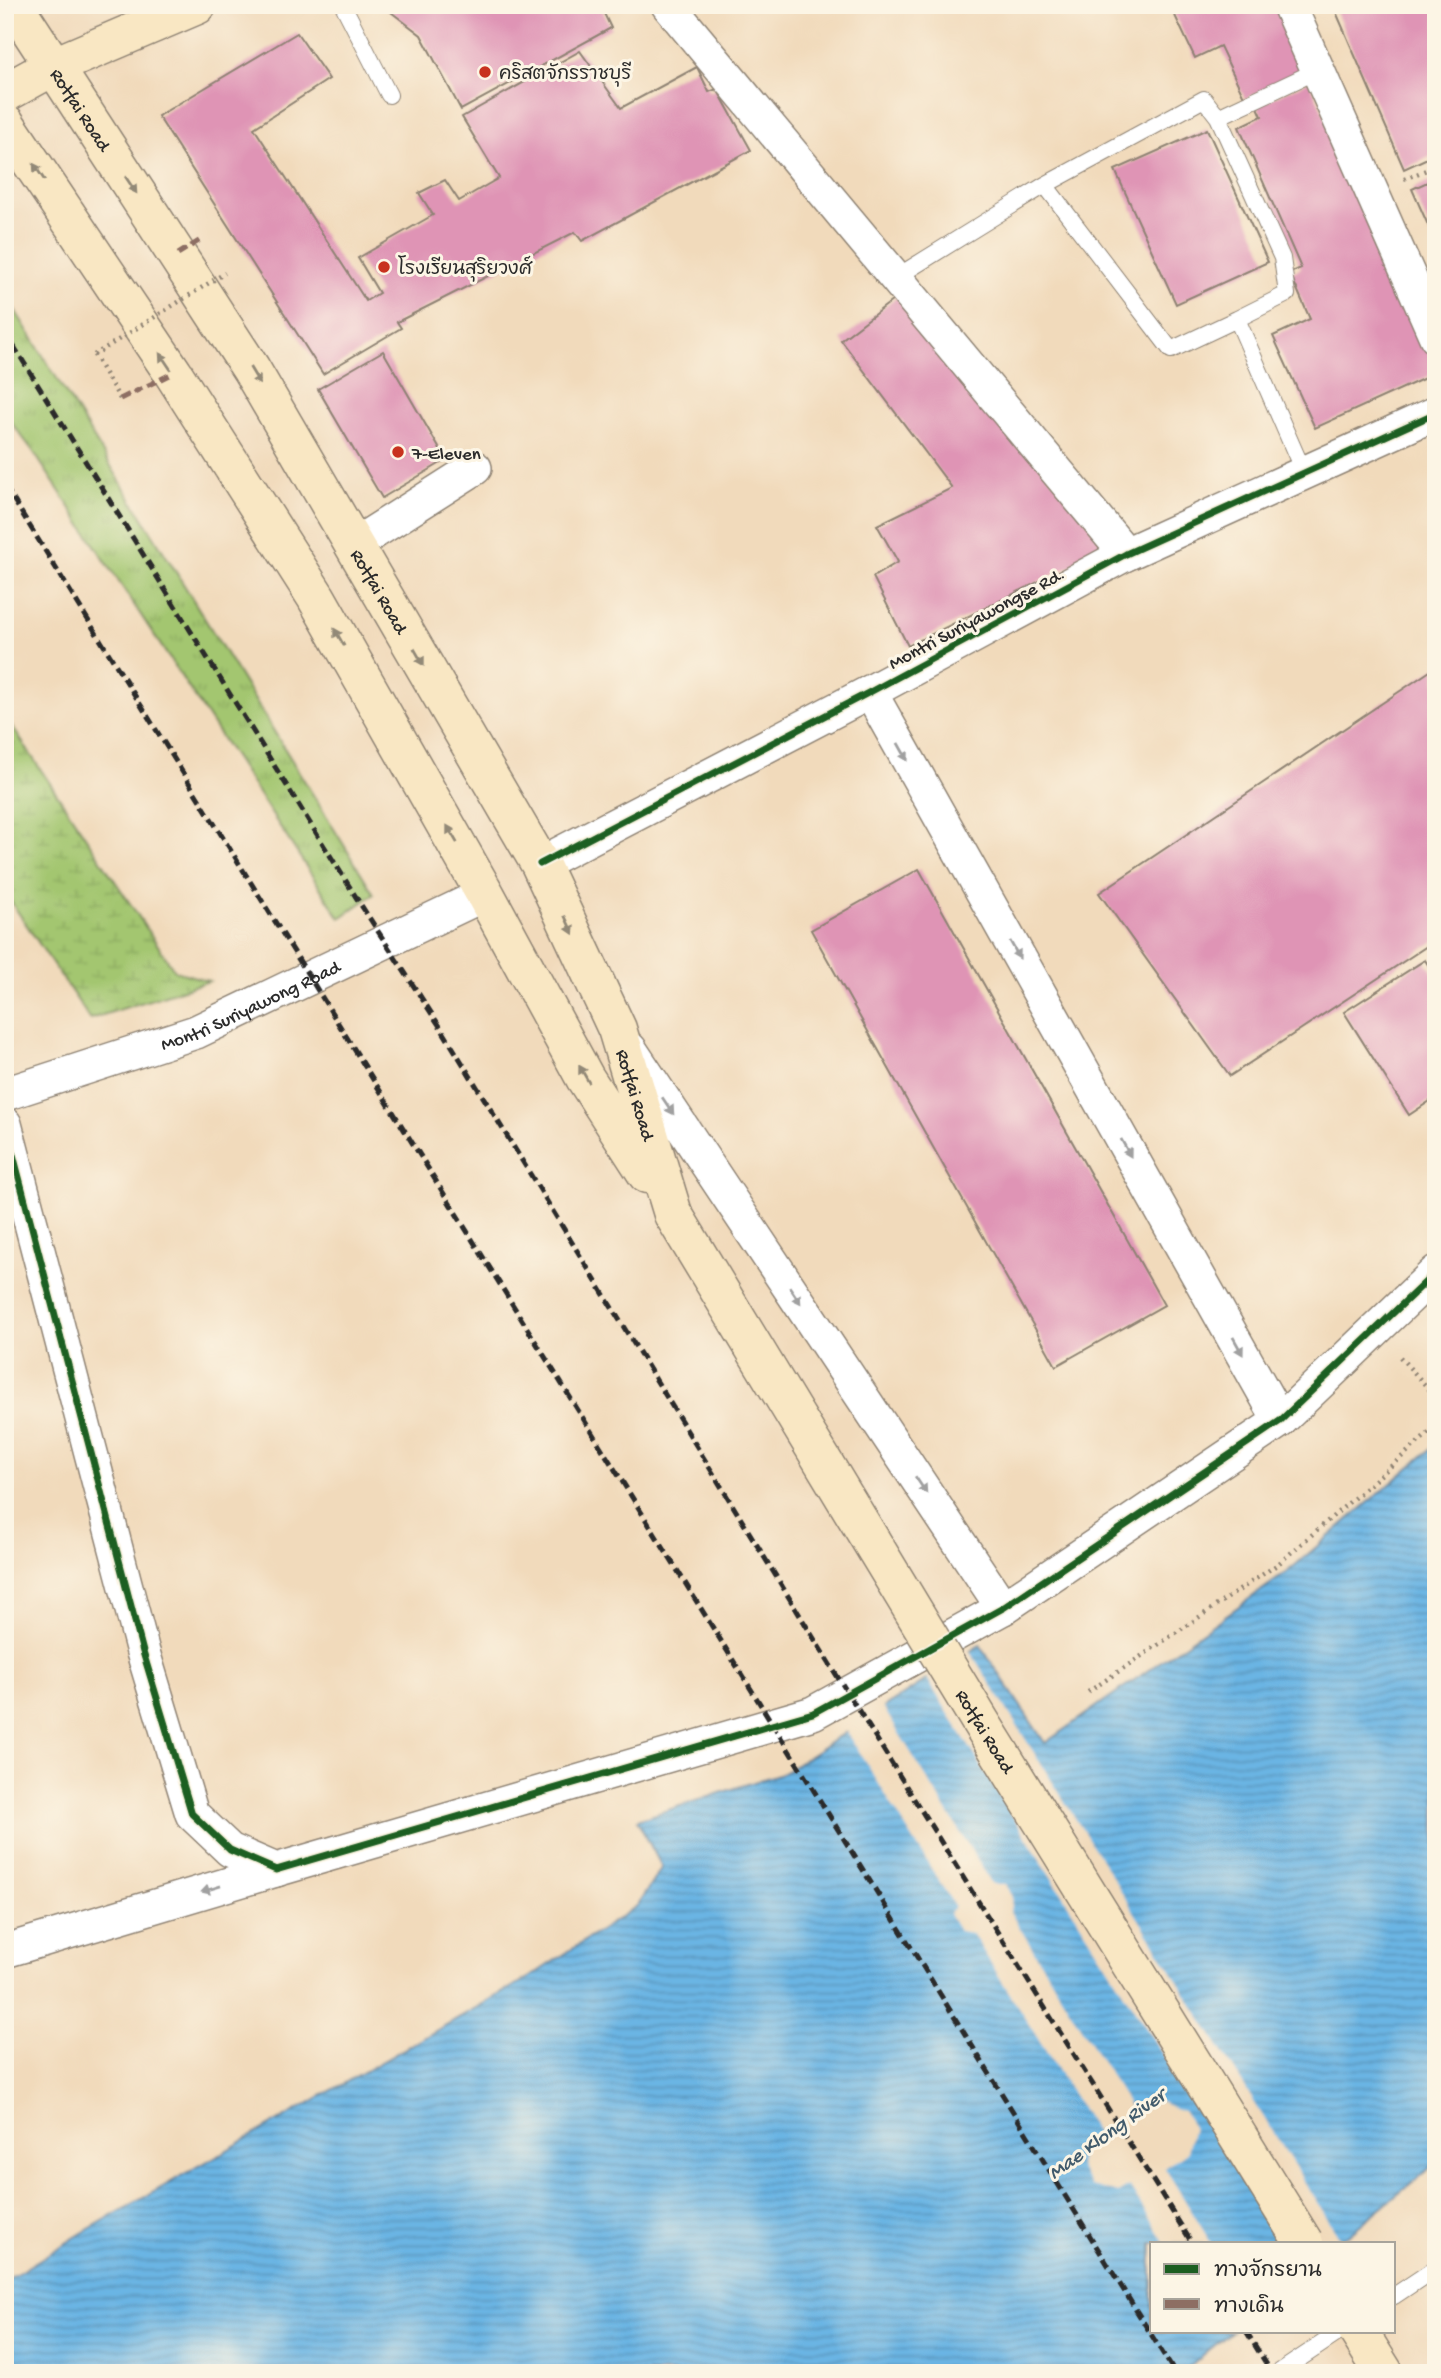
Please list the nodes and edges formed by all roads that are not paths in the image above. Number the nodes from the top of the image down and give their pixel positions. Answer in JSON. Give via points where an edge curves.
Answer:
{"nodes":[{"id":1,"x":14,"y":5,"type":"edge"},
{"id":2,"x":197,"y":5,"type":"edge"},
{"id":3,"x":342,"y":5,"type":"edge"},
{"id":4,"x":668,"y":5,"type":"edge"},
{"id":5,"x":1289,"y":5,"type":"edge"},
{"id":6,"x":52,"y":67,"type":"junction"},
{"id":7,"x":1318,"y":70,"type":"junction"},
{"id":8,"x":5,"y":93,"type":"edge"},
{"id":9,"x":389,"y":95,"type":"dead end"},
{"id":10,"x":1219,"y":117,"type":"junction"},
{"id":11,"x":5,"y":123,"type":"edge"},
{"id":12,"x":1045,"y":185,"type":"junction"},
{"id":13,"x":895,"y":278,"type":"junction"},
{"id":14,"x":1237,"y":319,"type":"junction"},
{"id":15,"x":1436,"y":337,"type":"edge"},
{"id":16,"x":1436,"y":414,"type":"edge"},
{"id":17,"x":475,"y":468,"type":"dead end"},
{"id":18,"x":1304,"y":473,"type":"junction"},
{"id":19,"x":354,"y":545,"type":"junction"},
{"id":20,"x":1126,"y":554,"type":"junction"},
{"id":21,"x":870,"y":692,"type":"junction"},
{"id":22,"x":540,"y":864,"type":"junction"},
{"id":23,"x":485,"y":894,"type":"junction"},
{"id":24,"x":617,"y":1029,"type":"junction"},
{"id":25,"x":5,"y":1094,"type":"edge"},
{"id":26,"x":5,"y":1124,"type":"edge"},
{"id":27,"x":673,"y":1214,"type":"junction"},
{"id":28,"x":1436,"y":1272,"type":"edge"},
{"id":29,"x":1280,"y":1422,"type":"junction"},
{"id":30,"x":1003,"y":1608,"type":"junction"},
{"id":31,"x":276,"y":1870,"type":"junction"},
{"id":32,"x":5,"y":1951,"type":"edge"},
{"id":33,"x":1303,"y":2242,"type":"edge"},
{"id":34,"x":1436,"y":2268,"type":"edge"},
{"id":35,"x":1396,"y":2295,"type":"edge"},
{"id":36,"x":1340,"y":2332,"type":"edge"},
{"id":37,"x":1359,"y":2332,"type":"edge"},
{"id":38,"x":1278,"y":2373,"type":"edge"},
{"id":39,"x":1384,"y":2373,"type":"edge"}],
"edges":[{"from":1,"to":6,"type":"main road","name":"Rotfai Road"},
{"from":2,"to":6,"type":"main road"},
{"from":3,"to":9,"type":"lane"},
{"from":4,"to":13,"type":"street"},
{"from":5,"to":7,"type":"street"},
{"from":6,"to":8,"type":"main road"},
{"from":6,"to":19,"type":"main road","name":"Rotfai Road","one_way":true,"via":[[251,369]]},
{"from":7,"to":10,"type":"lane"},
{"from":7,"to":15,"type":"street"},
{"from":10,"to":12,"type":"lane","via":[[1204,99]]},
{"from":10,"to":14,"type":"lane","via":[[1282,258],[1287,294]]},
{"from":23,"to":11,"type":"main road","name":"Rotfai Road","one_way":true,"via":[[316,597]]},
{"from":12,"to":13,"type":"lane"},
{"from":12,"to":14,"type":"lane","via":[[1171,350]]},
{"from":13,"to":20,"type":"street"},
{"from":14,"to":18,"type":"lane"},
{"from":16,"to":18,"type":"street","name":"Montri Suriyawongse Rd."},
{"from":17,"to":19,"type":"street"},
{"from":18,"to":20,"type":"street","name":"Montri Suriyawongse Rd."},
{"from":19,"to":22,"type":"main road","name":"Rotfai Road","one_way":true},
{"from":20,"to":21,"type":"street","name":"Montri Suriyawongse Rd."},
{"from":21,"to":22,"type":"street","name":"Montri Suriyawongse Rd."},
{"from":21,"to":29,"type":"street","one_way":true},
{"from":22,"to":24,"type":"main road","name":"Rotfai Road","one_way":true},
{"from":23,"to":25,"type":"street","name":"Montri Suriyawong Road","via":[[196,1032]]},
{"from":27,"to":23,"type":"main road","name":"Rotfai Road","one_way":true,"via":[[585,1078]]},
{"from":24,"to":27,"type":"main road","name":"Rotfai Road"},
{"from":24,"to":30,"type":"street","one_way":true},
{"from":26,"to":31,"type":"street","via":[[191,1814],[230,1850]]},
{"from":27,"to":33,"type":"main road","name":"Rotfai Road","bridge":true},
{"from":28,"to":29,"type":"street"},
{"from":29,"to":30,"type":"street"},
{"from":30,"to":31,"type":"street","via":[[813,1713]]},
{"from":31,"to":32,"type":"street","one_way":true},
{"from":34,"to":35,"type":"lane"},
{"from":36,"to":38,"type":"lane"},
{"from":37,"to":39,"type":"main road"}]}
